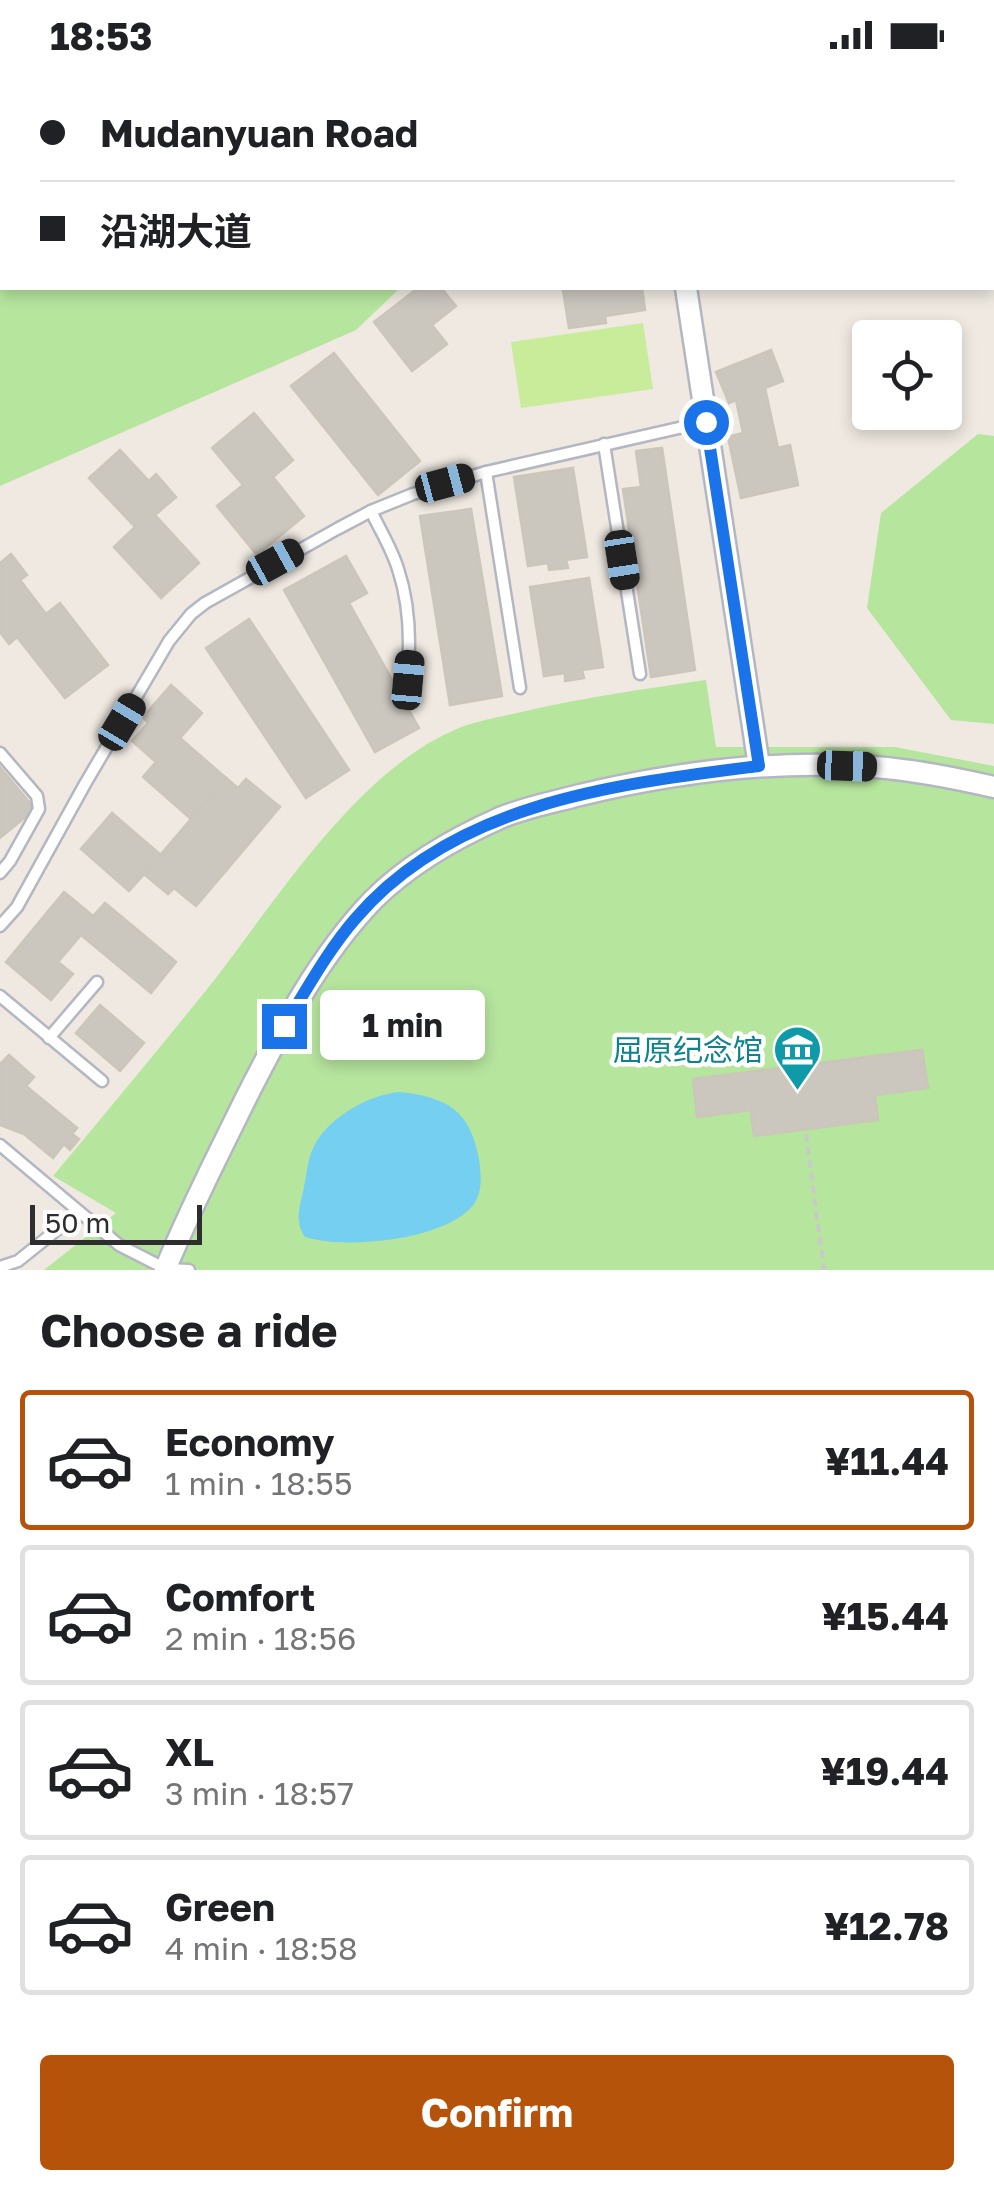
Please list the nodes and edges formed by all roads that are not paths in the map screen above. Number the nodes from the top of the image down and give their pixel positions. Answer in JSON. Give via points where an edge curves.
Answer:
{"nodes":[{"id":1,"x":686,"y":290,"type":"edge"},
{"id":2,"x":706,"y":422,"type":"junction"},
{"id":3,"x":604,"y":444,"type":"junction"},
{"id":4,"x":486,"y":472,"type":"junction"},
{"id":5,"x":371,"y":511,"type":"junction"},
{"id":6,"x":640,"y":674,"type":"dead end"},
{"id":7,"x":408,"y":680,"type":"dead end"},
{"id":8,"x":520,"y":688,"type":"dead end"},
{"id":9,"x":0,"y":752,"type":"edge"},
{"id":10,"x":759,"y":766,"type":"junction"},
{"id":11,"x":994,"y":787,"type":"edge"},
{"id":12,"x":0,"y":874,"type":"edge"},
{"id":13,"x":0,"y":926,"type":"edge"},
{"id":14,"x":96,"y":982,"type":"dead end"},
{"id":15,"x":0,"y":996,"type":"edge"},
{"id":16,"x":49,"y":1038,"type":"junction"},
{"id":17,"x":102,"y":1082,"type":"dead end"},
{"id":18,"x":0,"y":1145,"type":"edge"},
{"id":19,"x":79,"y":1212,"type":"junction"},
{"id":20,"x":0,"y":1267,"type":"edge"},
{"id":21,"x":165,"y":1269,"type":"edge"},
{"id":22,"x":188,"y":1270,"type":"edge"}],
"edges":[{"from":1,"to":2,"type":"street"},
{"from":2,"to":3,"type":"lane"},
{"from":2,"to":10,"type":"street"},
{"from":3,"to":4,"type":"lane"},
{"from":3,"to":6,"type":"lane"},
{"from":4,"to":5,"type":"lane"},
{"from":4,"to":8,"type":"lane"},
{"from":5,"to":7,"type":"lane","via":[[405,592]]},
{"from":5,"to":13,"type":"lane","via":[[191,614],[84,784],[18,907]]},
{"from":9,"to":12,"type":"lane","via":[[37,796],[40,809]]},
{"from":10,"to":11,"type":"street","via":[[873,766]]},
{"from":10,"to":21,"type":"street","via":[[622,785],[536,806],[404,873],[356,918],[277,1038]]},
{"from":14,"to":16,"type":"lane"},
{"from":15,"to":16,"type":"lane"},
{"from":16,"to":17,"type":"lane"},
{"from":18,"to":19,"type":"lane"},
{"from":19,"to":20,"type":"lane","via":[[18,1261]]},
{"from":19,"to":21,"type":"lane"},
{"from":21,"to":22,"type":"lane"}]}
